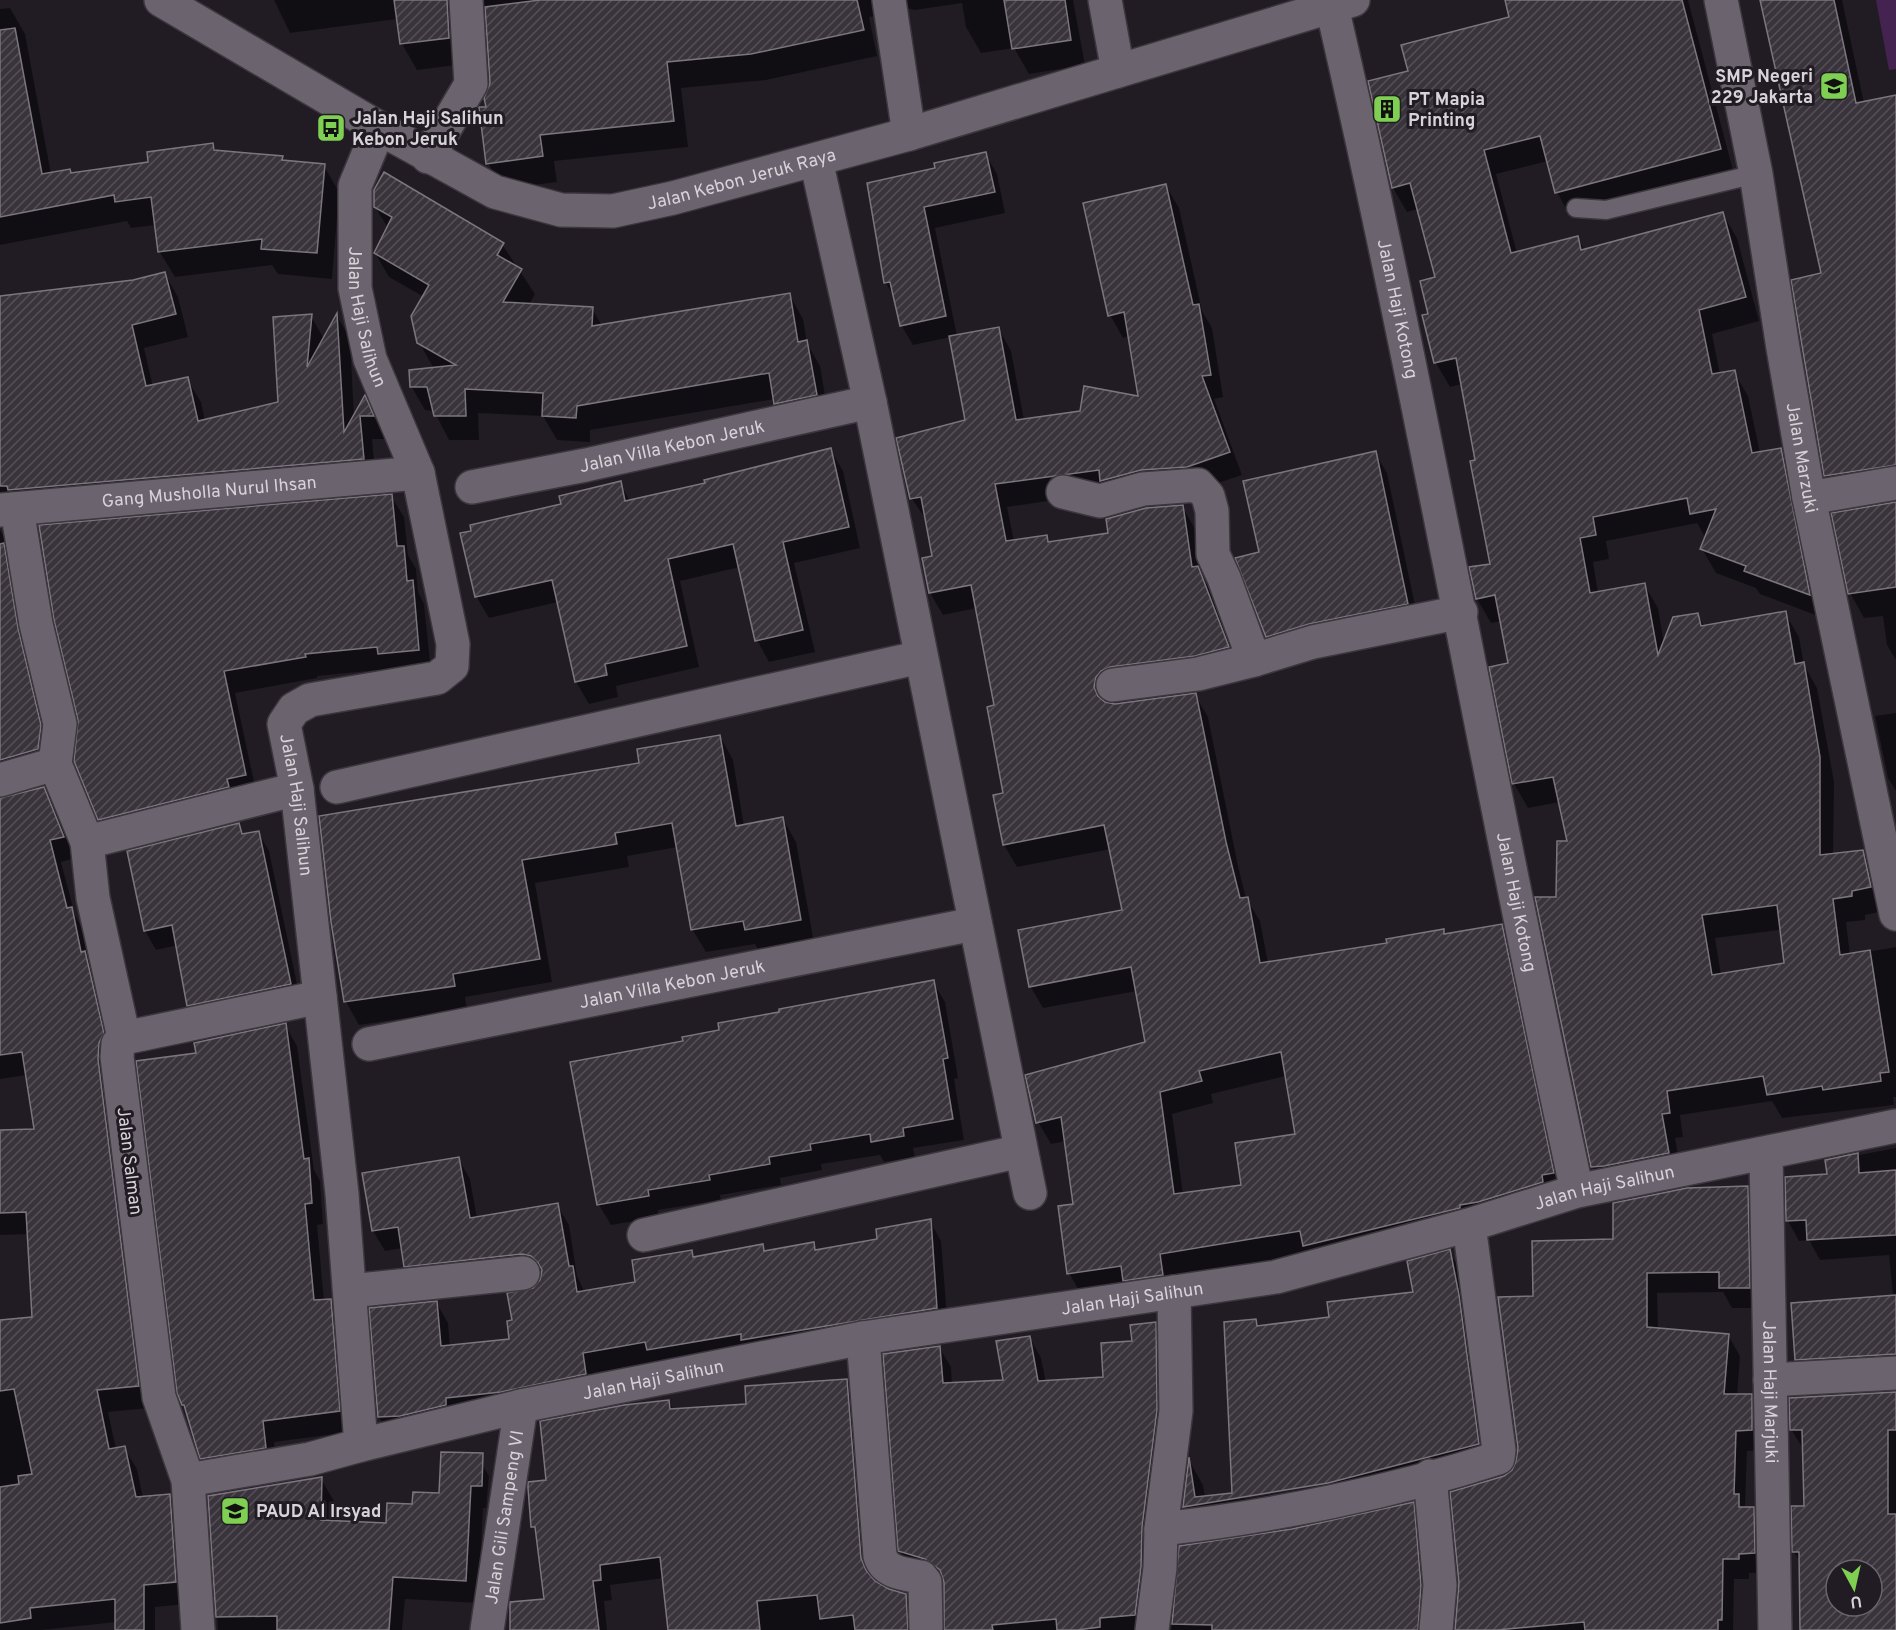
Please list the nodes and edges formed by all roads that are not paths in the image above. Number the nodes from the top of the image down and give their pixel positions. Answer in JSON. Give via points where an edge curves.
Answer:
{"nodes":[{"id":1,"x":466,"y":0,"type":"edge"},
{"id":2,"x":889,"y":0,"type":"edge"},
{"id":3,"x":1105,"y":0,"type":"edge"},
{"id":4,"x":1721,"y":0,"type":"edge"},
{"id":5,"x":166,"y":1,"type":"edge"},
{"id":6,"x":1343,"y":3,"type":"edge"},
{"id":7,"x":1118,"y":71,"type":"junction"},
{"id":8,"x":379,"y":128,"type":"junction"},
{"id":9,"x":909,"y":134,"type":"junction"},
{"id":10,"x":428,"y":157,"type":"junction"},
{"id":11,"x":816,"y":160,"type":"junction"},
{"id":12,"x":1756,"y":174,"type":"junction"},
{"id":13,"x":1576,"y":208,"type":"dead end"},
{"id":14,"x":870,"y":402,"type":"junction"},
{"id":15,"x":418,"y":473,"type":"junction"},
{"id":16,"x":1896,"y":483,"type":"edge"},
{"id":17,"x":472,"y":488,"type":"dead end"},
{"id":18,"x":1063,"y":492,"type":"dead end"},
{"id":19,"x":1809,"y":498,"type":"junction"},
{"id":20,"x":8,"y":510,"type":"edge"},
{"id":21,"x":1461,"y":612,"type":"junction"},
{"id":22,"x":921,"y":657,"type":"junction"},
{"id":23,"x":1254,"y":660,"type":"junction"},
{"id":24,"x":1113,"y":684,"type":"dead end"},
{"id":25,"x":55,"y":764,"type":"junction"},
{"id":26,"x":0,"y":780,"type":"edge"},
{"id":27,"x":337,"y":788,"type":"dead end"},
{"id":28,"x":297,"y":789,"type":"junction"},
{"id":29,"x":87,"y":842,"type":"junction"},
{"id":30,"x":1896,"y":914,"type":"edge"},
{"id":31,"x":975,"y":924,"type":"junction"},
{"id":32,"x":320,"y":997,"type":"junction"},
{"id":33,"x":124,"y":1038,"type":"junction"},
{"id":34,"x":369,"y":1044,"type":"dead end"},
{"id":35,"x":1896,"y":1126,"type":"edge"},
{"id":36,"x":1021,"y":1151,"type":"junction"},
{"id":37,"x":1766,"y":1154,"type":"junction"},
{"id":38,"x":1577,"y":1191,"type":"junction"},
{"id":39,"x":1030,"y":1193,"type":"dead end"},
{"id":40,"x":1469,"y":1225,"type":"junction"},
{"id":41,"x":644,"y":1234,"type":"dead end"},
{"id":42,"x":523,"y":1273,"type":"dead end"},
{"id":43,"x":350,"y":1291,"type":"junction"},
{"id":44,"x":1174,"y":1292,"type":"junction"},
{"id":45,"x":863,"y":1338,"type":"junction"},
{"id":46,"x":1896,"y":1373,"type":"edge"},
{"id":47,"x":1770,"y":1380,"type":"junction"},
{"id":48,"x":520,"y":1406,"type":"junction"},
{"id":49,"x":361,"y":1445,"type":"junction"},
{"id":50,"x":1430,"y":1476,"type":"junction"},
{"id":51,"x":188,"y":1480,"type":"junction"},
{"id":52,"x":1161,"y":1529,"type":"junction"},
{"id":53,"x":926,"y":1628,"type":"dead end"},
{"id":54,"x":198,"y":1630,"type":"edge"},
{"id":55,"x":487,"y":1630,"type":"edge"},
{"id":56,"x":1152,"y":1630,"type":"edge"},
{"id":57,"x":1436,"y":1630,"type":"edge"},
{"id":58,"x":1775,"y":1630,"type":"edge"}],
"edges":[{"from":1,"to":10,"type":"street","via":[[471,84]]},
{"from":2,"to":9,"type":"street"},
{"from":3,"to":7,"type":"street"},
{"from":4,"to":12,"type":"street","name":"Jalan Marzuki"},
{"from":5,"to":8,"type":"street","name":"Jalan Kebon Jeruk Raya"},
{"from":6,"to":7,"type":"street","name":"Jalan Kebon Jeruk Raya"},
{"from":6,"to":21,"type":"street","name":"Jalan Haji Kotong"},
{"from":7,"to":9,"type":"street","name":"Jalan Kebon Jeruk Raya"},
{"from":8,"to":10,"type":"street","name":"Jalan Kebon Jeruk Raya"},
{"from":8,"to":15,"type":"street","name":"Jalan Haji Salihun","via":[[355,186],[355,288],[370,359]]},
{"from":9,"to":11,"type":"street","name":"Jalan Kebon Jeruk Raya"},
{"from":10,"to":11,"type":"street","name":"Jalan Kebon Jeruk Raya","via":[[495,192],[561,210],[614,211]]},
{"from":11,"to":14,"type":"street"},
{"from":12,"to":13,"type":"lane","via":[[1606,210]]},
{"from":12,"to":19,"type":"street","name":"Jalan Marzuki"},
{"from":14,"to":17,"type":"street","name":"Jalan Villa Kebon Jeruk"},
{"from":14,"to":22,"type":"street"},
{"from":15,"to":20,"type":"street","name":"Gang Musholla Nurul Ihsan"},
{"from":15,"to":28,"type":"street","name":"Jalan Haji Salihun","via":[[453,644],[452,666],[437,678],[310,700],[294,709],[284,724]]},
{"from":16,"to":19,"type":"street"},
{"from":18,"to":23,"type":"street","via":[[1100,501],[1143,489],[1198,485],[1208,496],[1212,511],[1213,554]]},
{"from":19,"to":30,"type":"street","name":"Jalan Marzuki"},
{"from":20,"to":25,"type":"street","via":[[60,724]]},
{"from":21,"to":23,"type":"street","via":[[1313,642]]},
{"from":21,"to":38,"type":"street","name":"Jalan Haji Kotong","via":[[1505,854]]},
{"from":22,"to":27,"type":"street"},
{"from":22,"to":31,"type":"street"},
{"from":23,"to":24,"type":"street","via":[[1198,674]]},
{"from":25,"to":26,"type":"street"},
{"from":25,"to":29,"type":"street"},
{"from":28,"to":29,"type":"street"},
{"from":28,"to":32,"type":"street","name":"Jalan Haji Salihun"},
{"from":29,"to":33,"type":"street","via":[[93,898]]},
{"from":31,"to":34,"type":"street","name":"Jalan Villa Kebon Jeruk"},
{"from":31,"to":36,"type":"street"},
{"from":32,"to":33,"type":"street"},
{"from":32,"to":43,"type":"street","name":"Jalan Haji Salihun"},
{"from":33,"to":51,"type":"street","name":"Jalan Salman","via":[[118,1044],[117,1057],[159,1397]]},
{"from":35,"to":37,"type":"street","name":"Jalan Haji Salihun"},
{"from":36,"to":39,"type":"street"},
{"from":36,"to":41,"type":"street"},
{"from":37,"to":38,"type":"street","name":"Jalan Haji Salihun"},
{"from":37,"to":47,"type":"street","name":"Jalan Haji Marjuki"},
{"from":38,"to":40,"type":"street","name":"Jalan Haji Salihun"},
{"from":40,"to":44,"type":"street","name":"Jalan Haji Salihun","via":[[1276,1277]]},
{"from":40,"to":50,"type":"street","via":[[1500,1450],[1498,1458]]},
{"from":42,"to":43,"type":"street"},
{"from":43,"to":49,"type":"street","name":"Jalan Haji Salihun"},
{"from":44,"to":45,"type":"street","name":"Jalan Haji Salihun"},
{"from":44,"to":52,"type":"street","via":[[1176,1411]]},
{"from":45,"to":48,"type":"street","name":"Jalan Haji Salihun"},
{"from":45,"to":53,"type":"street","via":[[880,1556],[889,1569],[921,1577],[925,1582]]},
{"from":46,"to":47,"type":"street"},
{"from":47,"to":58,"type":"street","name":"Jalan Haji Marjuki"},
{"from":48,"to":49,"type":"street","name":"Jalan Haji Salihun"},
{"from":48,"to":55,"type":"street","name":"Jalan Gili Sampeng VI"},
{"from":49,"to":51,"type":"street","name":"Jalan Haji Salihun","via":[[310,1459]]},
{"from":50,"to":52,"type":"street","via":[[1242,1520]]},
{"from":50,"to":57,"type":"street","via":[[1440,1585]]},
{"from":51,"to":54,"type":"street"},
{"from":52,"to":56,"type":"street"}]}
